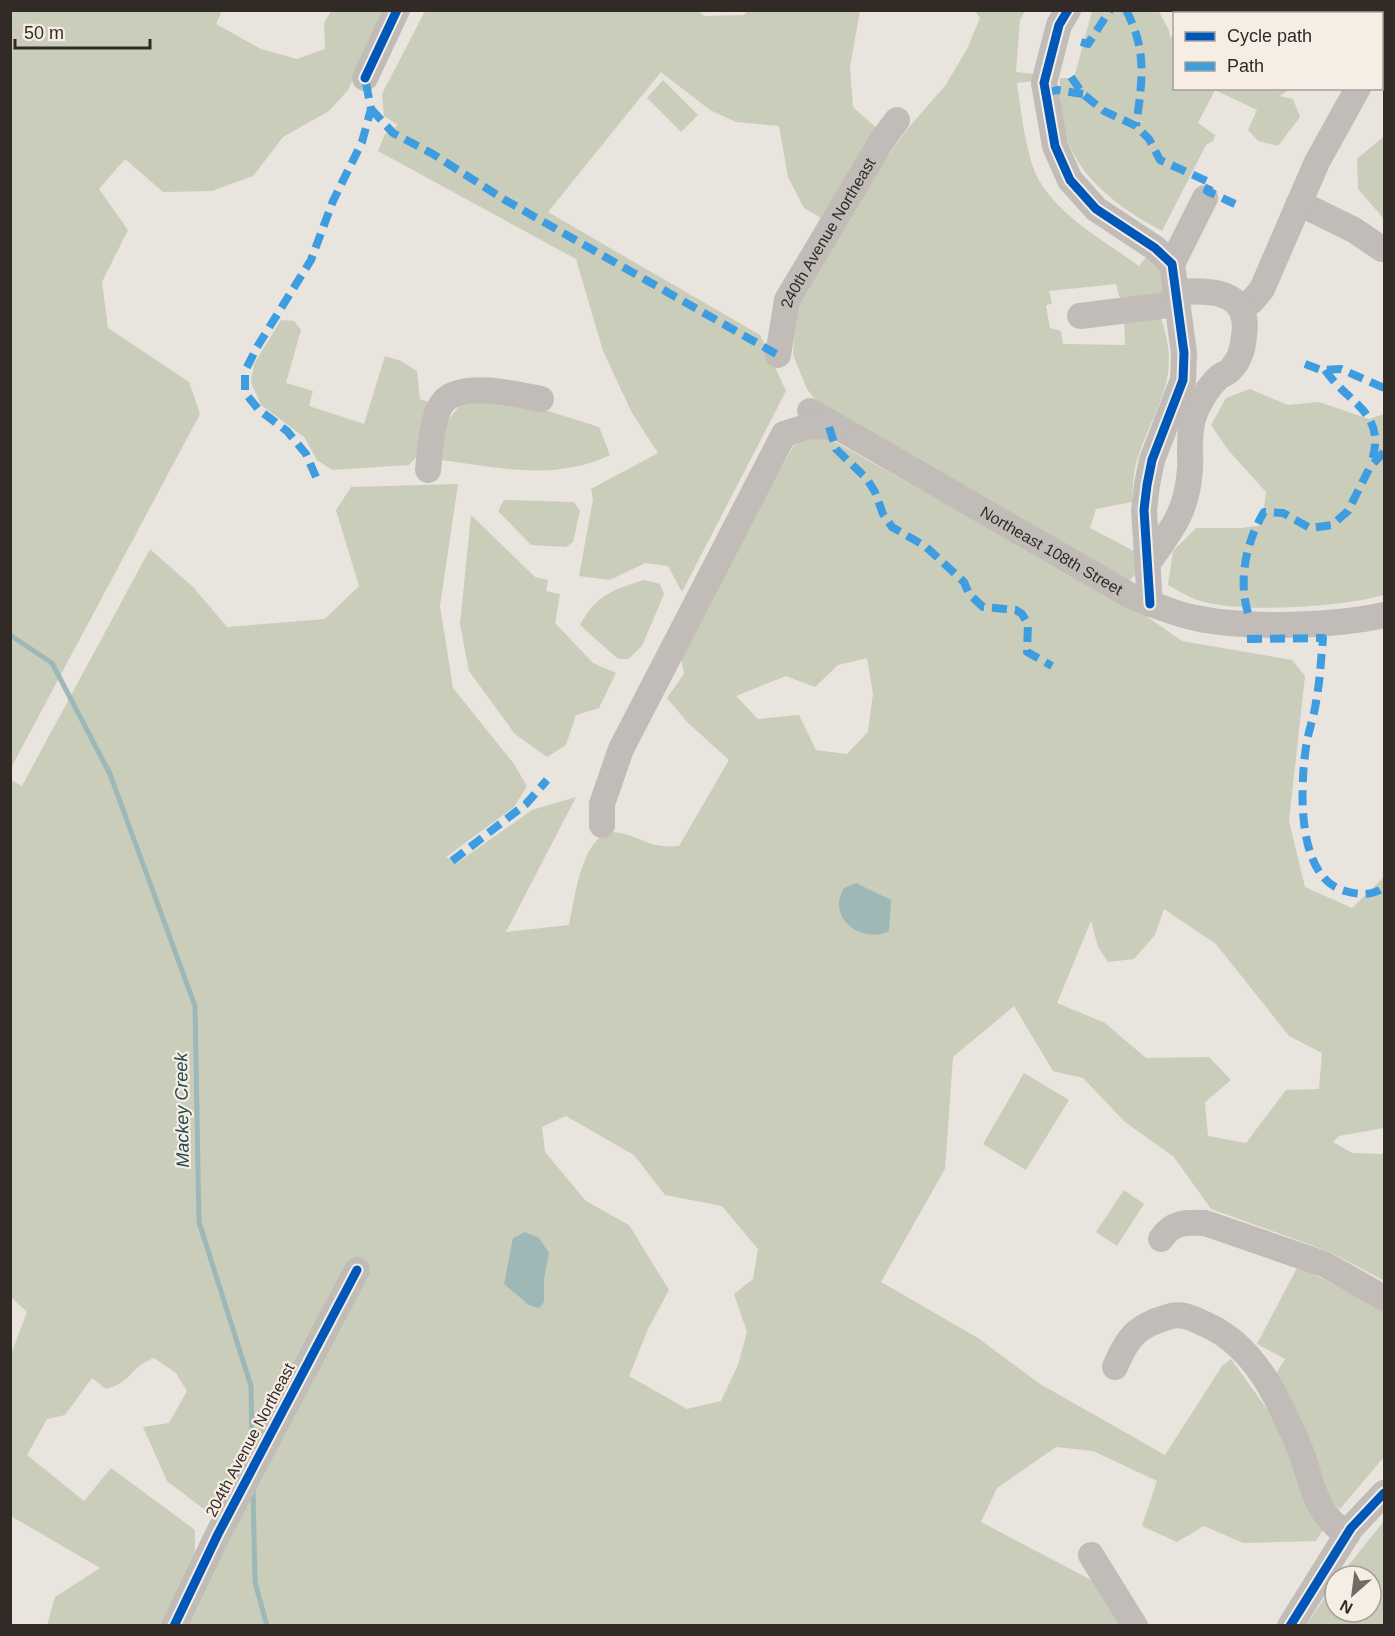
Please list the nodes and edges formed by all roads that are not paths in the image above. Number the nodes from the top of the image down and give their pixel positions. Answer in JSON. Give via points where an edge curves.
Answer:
{"nodes":[{"id":1,"x":397,"y":10,"type":"edge"},
{"id":2,"x":1068,"y":10,"type":"edge"},
{"id":3,"x":365,"y":78,"type":"dead end"},
{"id":4,"x":1357,"y":90,"type":"edge"},
{"id":5,"x":897,"y":120,"type":"dead end"},
{"id":6,"x":1205,"y":198,"type":"dead end"},
{"id":7,"x":1299,"y":203,"type":"junction"},
{"id":8,"x":1382,"y":249,"type":"dead end"},
{"id":9,"x":1172,"y":264,"type":"junction"},
{"id":10,"x":1218,"y":292,"type":"junction"},
{"id":11,"x":1176,"y":306,"type":"junction"},
{"id":12,"x":1241,"y":309,"type":"junction"},
{"id":13,"x":1080,"y":316,"type":"dead end"},
{"id":14,"x":778,"y":355,"type":"dead end"},
{"id":15,"x":1219,"y":378,"type":"junction"},
{"id":16,"x":541,"y":399,"type":"dead end"},
{"id":17,"x":810,"y":411,"type":"dead end"},
{"id":18,"x":837,"y":427,"type":"junction"},
{"id":19,"x":428,"y":470,"type":"dead end"},
{"id":20,"x":1148,"y":563,"type":"junction"},
{"id":21,"x":1150,"y":604,"type":"junction"},
{"id":22,"x":1384,"y":615,"type":"edge"},
{"id":23,"x":602,"y":825,"type":"dead end"},
{"id":24,"x":1161,"y":1239,"type":"dead end"},
{"id":25,"x":357,"y":1270,"type":"dead end"},
{"id":26,"x":1384,"y":1298,"type":"edge"},
{"id":27,"x":1115,"y":1367,"type":"dead end"},
{"id":28,"x":1384,"y":1493,"type":"edge"},
{"id":29,"x":1349,"y":1531,"type":"junction"},
{"id":30,"x":1091,"y":1555,"type":"dead end"},
{"id":31,"x":174,"y":1626,"type":"edge"},
{"id":32,"x":1135,"y":1626,"type":"edge"},
{"id":33,"x":1290,"y":1626,"type":"edge"}],
"edges":[{"from":1,"to":3,"type":"street"},
{"from":2,"to":9,"type":"street","via":[[1059,25],[1044,83],[1055,147],[1070,180],[1096,209]]},
{"from":4,"to":7,"type":"street"},
{"from":5,"to":14,"type":"street","name":"240th Avenue Northeast","via":[[787,300]]},
{"from":6,"to":9,"type":"street"},
{"from":7,"to":8,"type":"street","via":[[1345,225]]},
{"from":7,"to":12,"type":"street","via":[[1262,289]]},
{"from":9,"to":11,"type":"street"},
{"from":10,"to":11,"type":"street"},
{"from":10,"to":12,"type":"street"},
{"from":10,"to":15,"type":"street","via":[[1231,320],[1232,335]]},
{"from":11,"to":13,"type":"street"},
{"from":11,"to":20,"type":"street","via":[[1184,353],[1183,380],[1152,460],[1144,510]]},
{"from":12,"to":15,"type":"street","via":[[1246,328],[1243,350],[1231,370]]},
{"from":15,"to":20,"type":"street","via":[[1200,402],[1192,421],[1188,492],[1183,511]]},
{"from":16,"to":19,"type":"street","via":[[499,391],[460,392],[445,400],[434,422]]},
{"from":17,"to":18,"type":"street","name":"Northeast 108th Street"},
{"from":18,"to":21,"type":"street","name":"Northeast 108th Street"},
{"from":18,"to":23,"type":"street","via":[[810,426],[784,434],[621,749],[602,804]]},
{"from":20,"to":21,"type":"street"},
{"from":21,"to":22,"type":"street","name":"Northeast 108th Street","via":[[1218,622],[1308,623]]},
{"from":24,"to":26,"type":"street","via":[[1174,1225],[1186,1221],[1205,1223],[1324,1264]]},
{"from":25,"to":31,"type":"street","name":"204th Avenue Northeast"},
{"from":27,"to":29,"type":"street","via":[[1126,1342],[1148,1324],[1164,1318],[1187,1316],[1228,1335],[1249,1355],[1270,1388],[1300,1449],[1320,1509],[1332,1524]]},
{"from":28,"to":29,"type":"street"},
{"from":29,"to":33,"type":"street"},
{"from":30,"to":32,"type":"street"}]}
